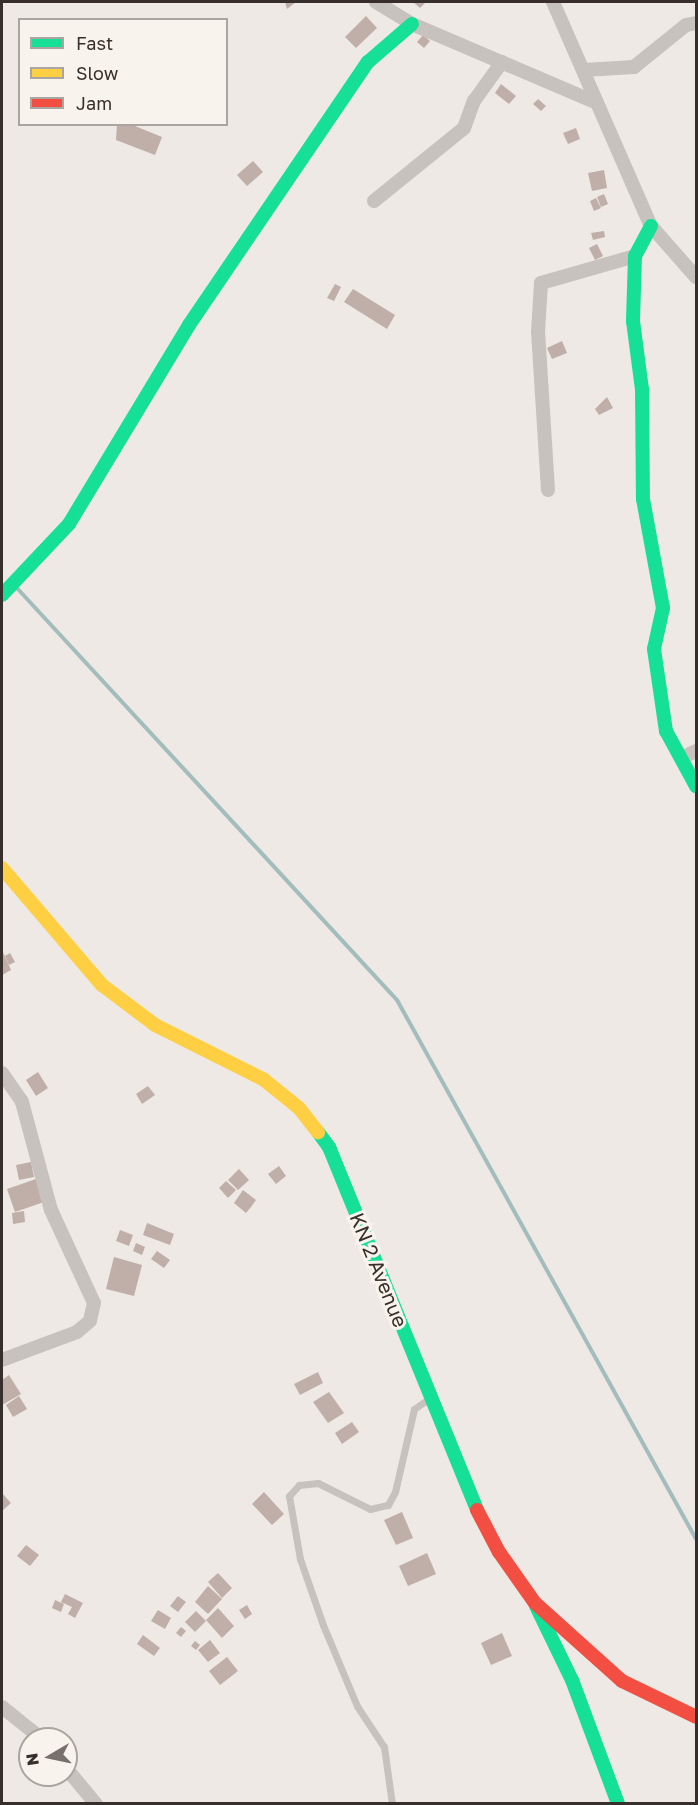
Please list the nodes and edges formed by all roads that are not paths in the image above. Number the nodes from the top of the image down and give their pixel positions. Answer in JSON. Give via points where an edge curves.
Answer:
{"nodes":[{"id":1,"x":376,"y":2,"type":"edge"},
{"id":2,"x":553,"y":2,"type":"edge"},
{"id":3,"x":696,"y":23,"type":"edge"},
{"id":4,"x":412,"y":24,"type":"junction"},
{"id":5,"x":502,"y":62,"type":"junction"},
{"id":6,"x":585,"y":70,"type":"junction"},
{"id":7,"x":597,"y":103,"type":"junction"},
{"id":8,"x":374,"y":201,"type":"dead end"},
{"id":9,"x":651,"y":226,"type":"junction"},
{"id":10,"x":635,"y":256,"type":"junction"},
{"id":11,"x":696,"y":277,"type":"edge"},
{"id":12,"x":548,"y":490,"type":"dead end"},
{"id":13,"x":2,"y":595,"type":"edge"},
{"id":14,"x":696,"y":751,"type":"edge"},
{"id":15,"x":681,"y":758,"type":"junction"},
{"id":16,"x":696,"y":786,"type":"edge"},
{"id":17,"x":2,"y":868,"type":"edge"},
{"id":18,"x":2,"y":1073,"type":"edge"},
{"id":19,"x":2,"y":1360,"type":"edge"},
{"id":20,"x":430,"y":1398,"type":"junction"},
{"id":21,"x":535,"y":1603,"type":"junction"},
{"id":22,"x":2,"y":1707,"type":"edge"},
{"id":23,"x":696,"y":1717,"type":"edge"},
{"id":24,"x":27,"y":1727,"type":"edge"},
{"id":25,"x":78,"y":1782,"type":"edge"},
{"id":26,"x":96,"y":1803,"type":"edge"},
{"id":27,"x":392,"y":1803,"type":"edge"},
{"id":28,"x":618,"y":1803,"type":"edge"}],
"edges":[{"from":1,"to":4,"type":"street"},
{"from":2,"to":6,"type":"street"},
{"from":3,"to":6,"type":"street","via":[[686,25],[634,67]]},
{"from":4,"to":5,"type":"street"},
{"from":4,"to":13,"type":"main road","via":[[368,62],[189,326],[69,524]]},
{"from":5,"to":7,"type":"street"},
{"from":5,"to":8,"type":"street","via":[[474,101],[464,128]]},
{"from":6,"to":7,"type":"street"},
{"from":7,"to":9,"type":"street"},
{"from":9,"to":10,"type":"main road"},
{"from":9,"to":11,"type":"street"},
{"from":10,"to":12,"type":"street","via":[[542,283],[538,332]]},
{"from":10,"to":15,"type":"main road","via":[[633,321],[642,389],[643,499],[663,608],[654,649],[666,731]]},
{"from":14,"to":15,"type":"street"},
{"from":15,"to":16,"type":"main road"},
{"from":17,"to":20,"type":"main road","name":"KN 2 Avenue","via":[[102,985],[155,1025],[262,1079],[299,1108],[328,1147]]},
{"from":18,"to":19,"type":"street","via":[[22,1102],[51,1210],[94,1304],[90,1321],[77,1332]]},
{"from":20,"to":21,"type":"main road","name":"KN 2 Avenue","via":[[482,1522]]},
{"from":20,"to":27,"type":"lane","via":[[414,1409],[395,1492],[388,1505],[370,1509],[318,1483],[299,1485],[289,1496],[300,1559],[323,1624],[357,1706],[384,1747]]},
{"from":21,"to":23,"type":"main road","name":"KN 2 Avenue","via":[[622,1681]]},
{"from":21,"to":28,"type":"main road","via":[[572,1680]]},
{"from":22,"to":24,"type":"street"},
{"from":25,"to":26,"type":"street"}]}
